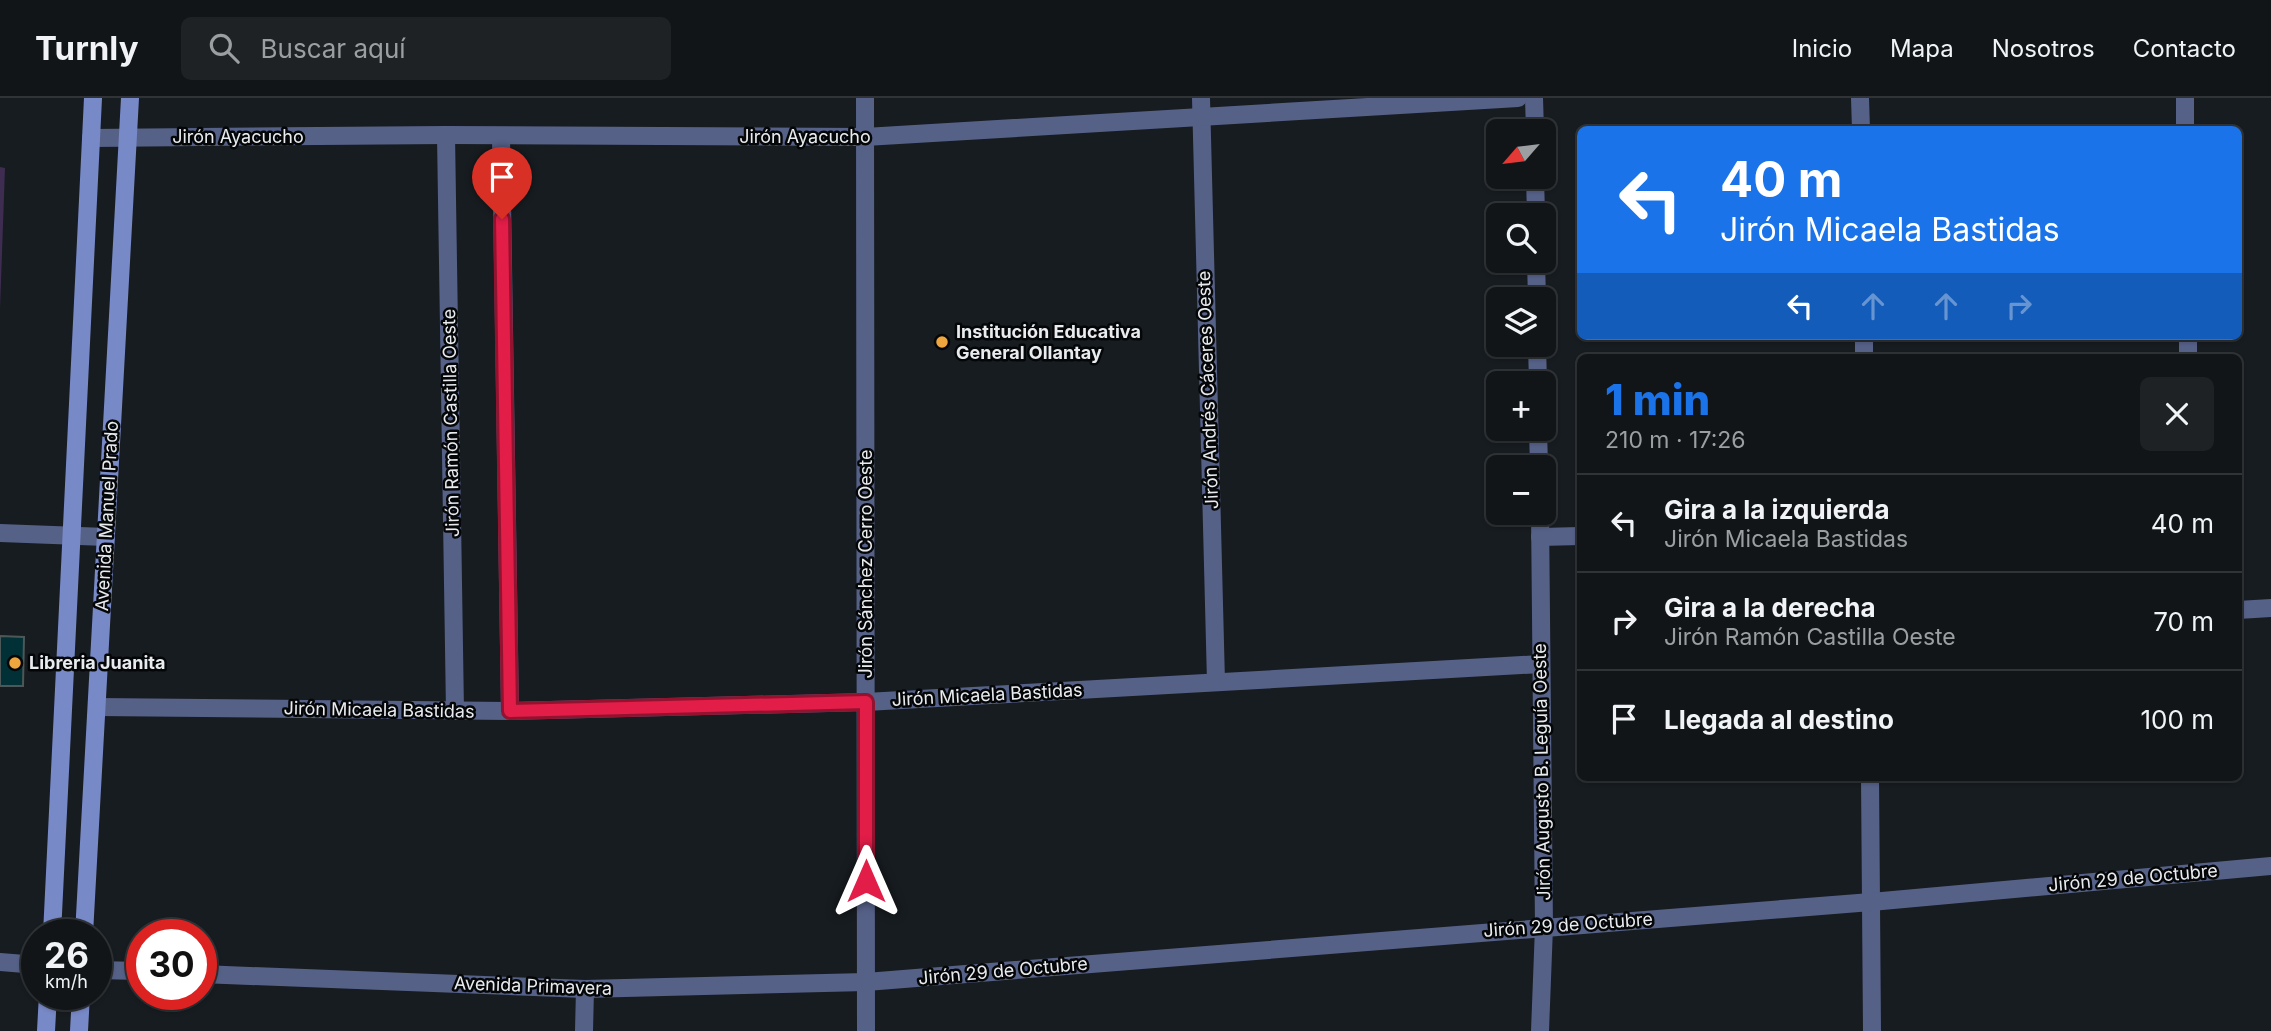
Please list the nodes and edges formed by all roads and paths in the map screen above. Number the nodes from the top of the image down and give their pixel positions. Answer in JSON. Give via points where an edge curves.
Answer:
{"nodes":[{"id":1,"x":93,"y":98,"type":"edge"},
{"id":2,"x":130,"y":98,"type":"edge"},
{"id":3,"x":865,"y":98,"type":"edge"},
{"id":4,"x":1201,"y":98,"type":"edge"},
{"id":5,"x":1518,"y":98,"type":"edge"},
{"id":6,"x":1534,"y":98,"type":"edge"},
{"id":7,"x":1860,"y":98,"type":"edge"},
{"id":8,"x":2185,"y":98,"type":"edge"},
{"id":9,"x":1201,"y":117,"type":"junction"},
{"id":10,"x":1535,"y":119,"type":"edge"},
{"id":11,"x":1861,"y":126,"type":"edge"},
{"id":12,"x":2185,"y":126,"type":"edge"},
{"id":13,"x":446,"y":135,"type":"junction"},
{"id":14,"x":501,"y":137,"type":"junction"},
{"id":15,"x":865,"y":137,"type":"junction"},
{"id":16,"x":91,"y":138,"type":"junction"},
{"id":17,"x":128,"y":138,"type":"junction"},
{"id":18,"x":1540,"y":525,"type":"edge"},
{"id":19,"x":0,"y":533,"type":"edge"},
{"id":20,"x":71,"y":536,"type":"junction"},
{"id":21,"x":1577,"y":536,"type":"edge"},
{"id":22,"x":106,"y":537,"type":"junction"},
{"id":23,"x":1540,"y":537,"type":"junction"},
{"id":24,"x":2271,"y":608,"type":"edge"},
{"id":25,"x":2242,"y":610,"type":"edge"},
{"id":26,"x":1542,"y":664,"type":"junction"},
{"id":27,"x":1216,"y":682,"type":"junction"},
{"id":28,"x":866,"y":702,"type":"junction"},
{"id":29,"x":97,"y":707,"type":"junction"},
{"id":30,"x":455,"y":711,"type":"junction"},
{"id":31,"x":510,"y":711,"type":"junction"},
{"id":32,"x":1870,"y":781,"type":"edge"},
{"id":33,"x":2271,"y":866,"type":"edge"},
{"id":34,"x":1871,"y":902,"type":"junction"},
{"id":35,"x":52,"y":919,"type":"edge"},
{"id":36,"x":86,"y":919,"type":"edge"},
{"id":37,"x":1544,"y":927,"type":"junction"},
{"id":38,"x":0,"y":962,"type":"edge"},
{"id":39,"x":21,"y":964,"type":"edge"},
{"id":40,"x":217,"y":975,"type":"edge"},
{"id":41,"x":866,"y":982,"type":"junction"},
{"id":42,"x":585,"y":989,"type":"junction"},
{"id":43,"x":47,"y":1010,"type":"edge"},
{"id":44,"x":80,"y":1010,"type":"edge"},
{"id":45,"x":46,"y":1031,"type":"edge"},
{"id":46,"x":79,"y":1031,"type":"edge"},
{"id":47,"x":584,"y":1031,"type":"edge"},
{"id":48,"x":866,"y":1031,"type":"edge"},
{"id":49,"x":1540,"y":1031,"type":"edge"},
{"id":50,"x":1872,"y":1031,"type":"edge"}],
"edges":[{"from":1,"to":16,"type":"main road","name":"Avenida Manuel Prado"},
{"from":2,"to":17,"type":"main road","name":"Avenida Manuel Prado"},
{"from":3,"to":15,"type":"street","name":"Jirón Sánchez Cerro Oeste"},
{"from":4,"to":9,"type":"street","name":"Jirón Andrés Cáceres Oeste"},
{"from":5,"to":9,"type":"street","name":"Jirón Ayacucho"},
{"from":6,"to":10,"type":"street"},
{"from":7,"to":11,"type":"street"},
{"from":8,"to":12,"type":"street"},
{"from":9,"to":15,"type":"street","name":"Jirón Ayacucho"},
{"from":9,"to":27,"type":"street","name":"Jirón Andrés Cáceres Oeste"},
{"from":13,"to":14,"type":"street","name":"Jirón Ayacucho"},
{"from":13,"to":17,"type":"street","name":"Jirón Ayacucho"},
{"from":13,"to":30,"type":"street","name":"Jirón Ramón Castilla Oeste"},
{"from":14,"to":15,"type":"street","name":"Jirón Ayacucho"},
{"from":14,"to":31,"type":"street"},
{"from":15,"to":28,"type":"street","name":"Jirón Sánchez Cerro Oeste"},
{"from":16,"to":17,"type":"street","name":"Jirón Ayacucho"},
{"from":16,"to":20,"type":"main road","name":"Avenida Manuel Prado"},
{"from":17,"to":22,"type":"main road","name":"Avenida Manuel Prado"},
{"from":18,"to":23,"type":"street","name":"Jirón Augusto B. Leguía Oeste"},
{"from":19,"to":20,"type":"street"},
{"from":20,"to":22,"type":"street"},
{"from":20,"to":35,"type":"main road","name":"Avenida Manuel Prado"},
{"from":21,"to":23,"type":"street"},
{"from":22,"to":29,"type":"main road","name":"Avenida Manuel Prado"},
{"from":23,"to":26,"type":"street","name":"Jirón Augusto B. Leguía Oeste"},
{"from":24,"to":25,"type":"street"},
{"from":26,"to":27,"type":"street","name":"Jirón Micaela Bastidas"},
{"from":26,"to":37,"type":"street","name":"Jirón Augusto B. Leguía Oeste"},
{"from":27,"to":28,"type":"street","name":"Jirón Micaela Bastidas"},
{"from":28,"to":31,"type":"street","name":"Jirón Micaela Bastidas"},
{"from":28,"to":41,"type":"street","name":"Jirón Sánchez Cerro Oeste"},
{"from":29,"to":30,"type":"street","name":"Jirón Micaela Bastidas"},
{"from":29,"to":36,"type":"main road","name":"Avenida Manuel Prado"},
{"from":30,"to":31,"type":"street","name":"Jirón Micaela Bastidas"},
{"from":32,"to":34,"type":"street"},
{"from":33,"to":34,"type":"street","name":"Jirón 29 de Octubre"},
{"from":34,"to":37,"type":"street","name":"Jirón 29 de Octubre"},
{"from":34,"to":50,"type":"street"},
{"from":37,"to":41,"type":"street","name":"Jirón 29 de Octubre"},
{"from":37,"to":49,"type":"street","name":"Jirón Augusto B. Leguía Oeste"},
{"from":38,"to":39,"type":"street"},
{"from":40,"to":42,"type":"street","name":"Avenida Primavera"},
{"from":41,"to":42,"type":"street","name":"Avenida Primavera"},
{"from":41,"to":48,"type":"street","name":"Jirón Sánchez Cerro Oeste"},
{"from":42,"to":47,"type":"street"},
{"from":43,"to":45,"type":"main road"},
{"from":44,"to":46,"type":"main road"}]}
